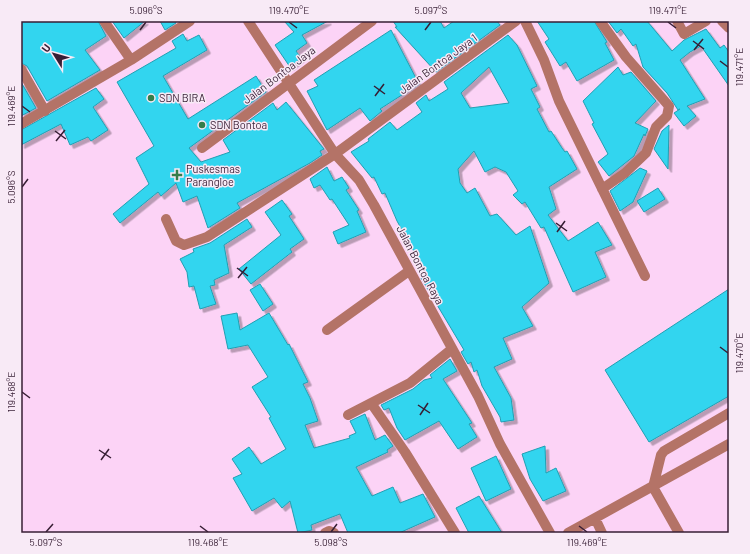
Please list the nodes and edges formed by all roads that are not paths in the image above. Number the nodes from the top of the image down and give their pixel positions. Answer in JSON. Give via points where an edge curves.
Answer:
{"nodes":[{"id":1,"x":104,"y":21,"type":"edge"},
{"id":2,"x":190,"y":21,"type":"edge"},
{"id":3,"x":248,"y":21,"type":"edge"},
{"id":4,"x":372,"y":21,"type":"edge"},
{"id":5,"x":516,"y":21,"type":"edge"},
{"id":6,"x":525,"y":21,"type":"edge"},
{"id":7,"x":600,"y":21,"type":"edge"},
{"id":8,"x":677,"y":21,"type":"edge"},
{"id":9,"x":706,"y":21,"type":"edge"},
{"id":10,"x":722,"y":21,"type":"edge"},
{"id":11,"x":729,"y":28,"type":"edge"},
{"id":12,"x":131,"y":60,"type":"junction"},
{"id":13,"x":21,"y":69,"type":"edge"},
{"id":14,"x":289,"y":81,"type":"junction"},
{"id":15,"x":45,"y":111,"type":"junction"},
{"id":16,"x":21,"y":124,"type":"edge"},
{"id":17,"x":202,"y":148,"type":"dead end"},
{"id":18,"x":335,"y":154,"type":"junction"},
{"id":19,"x":602,"y":189,"type":"junction"},
{"id":20,"x":166,"y":219,"type":"dead end"},
{"id":21,"x":409,"y":271,"type":"junction"},
{"id":22,"x":645,"y":276,"type":"dead end"},
{"id":23,"x":327,"y":330,"type":"dead end"},
{"id":24,"x":452,"y":349,"type":"junction"},
{"id":25,"x":371,"y":403,"type":"junction"},
{"id":26,"x":729,"y":413,"type":"edge"},
{"id":27,"x":348,"y":415,"type":"dead end"},
{"id":28,"x":729,"y":444,"type":"edge"},
{"id":29,"x":653,"y":487,"type":"junction"},
{"id":30,"x":595,"y":518,"type":"junction"},
{"id":31,"x":325,"y":533,"type":"edge"},
{"id":32,"x":334,"y":533,"type":"edge"},
{"id":33,"x":455,"y":533,"type":"edge"},
{"id":34,"x":550,"y":533,"type":"edge"},
{"id":35,"x":568,"y":533,"type":"edge"},
{"id":36,"x":602,"y":533,"type":"edge"},
{"id":37,"x":679,"y":533,"type":"edge"}],
"edges":[{"from":1,"to":12,"type":"street"},
{"from":2,"to":12,"type":"street"},
{"from":3,"to":14,"type":"street","name":"Jalan Bontoa Raya"},
{"from":4,"to":14,"type":"street","name":"Jalan Bontoa Jaya"},
{"from":5,"to":18,"type":"street","name":"Jalan Bontoa Jaya 1"},
{"from":6,"to":19,"type":"street","via":[[544,60],[559,101]]},
{"from":7,"to":19,"type":"street","via":[[626,57],[669,106],[667,116],[656,127],[646,153],[625,173]]},
{"from":8,"to":9,"type":"street","via":[[684,34]]},
{"from":10,"to":11,"type":"street"},
{"from":12,"to":15,"type":"street"},
{"from":13,"to":15,"type":"street"},
{"from":14,"to":17,"type":"street","name":"Jalan Bontoa Jaya"},
{"from":14,"to":18,"type":"street","name":"Jalan Bontoa Raya"},
{"from":15,"to":16,"type":"street"},
{"from":18,"to":20,"type":"street","name":"Jalan Bontoa Jaya 1","via":[[194,243],[184,245],[176,241]]},
{"from":18,"to":21,"type":"street","name":"Jalan Bontoa Raya","via":[[359,180]]},
{"from":19,"to":22,"type":"street"},
{"from":21,"to":23,"type":"street"},
{"from":21,"to":24,"type":"street","name":"Jalan Bontoa Raya"},
{"from":24,"to":25,"type":"street","via":[[410,383]]},
{"from":24,"to":34,"type":"street","name":"Jalan Bontoa Raya","via":[[478,396],[500,444]]},
{"from":25,"to":27,"type":"street"},
{"from":25,"to":33,"type":"street"},
{"from":26,"to":29,"type":"street","via":[[664,451]]},
{"from":28,"to":29,"type":"street"},
{"from":29,"to":30,"type":"street"},
{"from":29,"to":37,"type":"street"},
{"from":30,"to":35,"type":"street"},
{"from":30,"to":36,"type":"street"},
{"from":31,"to":32,"type":"street","via":[[329,530]]}]}
